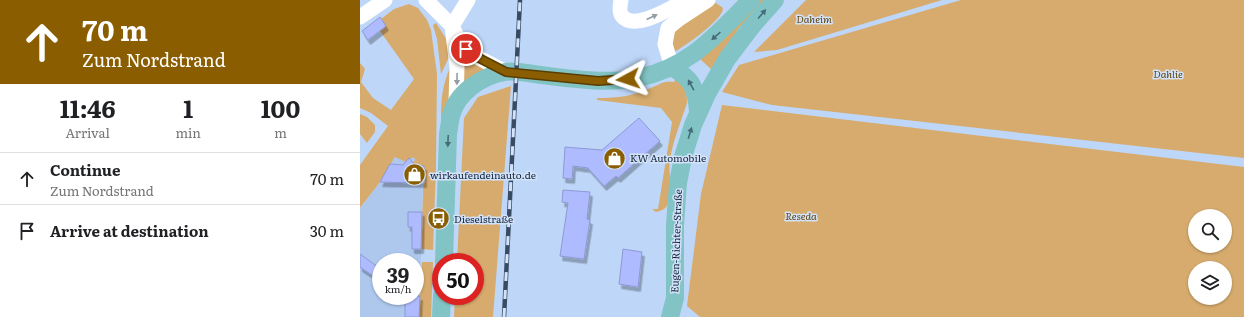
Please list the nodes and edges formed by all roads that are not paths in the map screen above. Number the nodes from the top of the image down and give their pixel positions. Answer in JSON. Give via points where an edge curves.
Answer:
{"nodes":[{"id":1,"x":385,"y":0,"type":"edge"},
{"id":2,"x":426,"y":0,"type":"edge"},
{"id":3,"x":468,"y":0,"type":"edge"},
{"id":4,"x":621,"y":0,"type":"edge"},
{"id":5,"x":686,"y":0,"type":"edge"},
{"id":6,"x":708,"y":0,"type":"edge"},
{"id":7,"x":775,"y":0,"type":"edge"},
{"id":8,"x":743,"y":3,"type":"edge"},
{"id":9,"x":360,"y":17,"type":"edge"},
{"id":10,"x":452,"y":26,"type":"junction"},
{"id":11,"x":672,"y":66,"type":"junction"},
{"id":12,"x":509,"y":72,"type":"junction"},
{"id":13,"x":456,"y":104,"type":"junction"},
{"id":14,"x":698,"y":111,"type":"junction"},
{"id":15,"x":444,"y":253,"type":"edge"},
{"id":16,"x":442,"y":305,"type":"edge"},
{"id":17,"x":442,"y":317,"type":"edge"},
{"id":18,"x":670,"y":317,"type":"edge"}],
"edges":[{"from":1,"to":9,"type":"street"},
{"from":2,"to":10,"type":"street"},
{"from":3,"to":10,"type":"street"},
{"from":4,"to":5,"type":"street","one_way":true,"via":[[622,16],[635,21],[644,21]]},
{"from":6,"to":11,"type":"street","via":[[668,28],[665,44]]},
{"from":14,"to":7,"type":"main road","name":"Eugen-Richter-Straße","one_way":true,"via":[[727,59]]},
{"from":8,"to":11,"type":"main road","one_way":true,"via":[[718,34],[696,53]]},
{"from":10,"to":12,"type":"street","via":[[466,49]]},
{"from":10,"to":13,"type":"street","one_way":true,"via":[[457,67]]},
{"from":11,"to":12,"type":"main road","via":[[648,75],[619,81],[580,80]]},
{"from":14,"to":11,"type":"main road","one_way":true,"via":[[697,97],[689,80]]},
{"from":12,"to":13,"type":"main road","via":[[484,78],[472,85]]},
{"from":13,"to":15,"type":"main road","one_way":true,"via":[[448,134]]},
{"from":18,"to":14,"type":"main road","name":"Eugen-Richter-Straße","one_way":true,"via":[[675,298],[678,183],[683,157]]},
{"from":16,"to":17,"type":"main road"}]}
